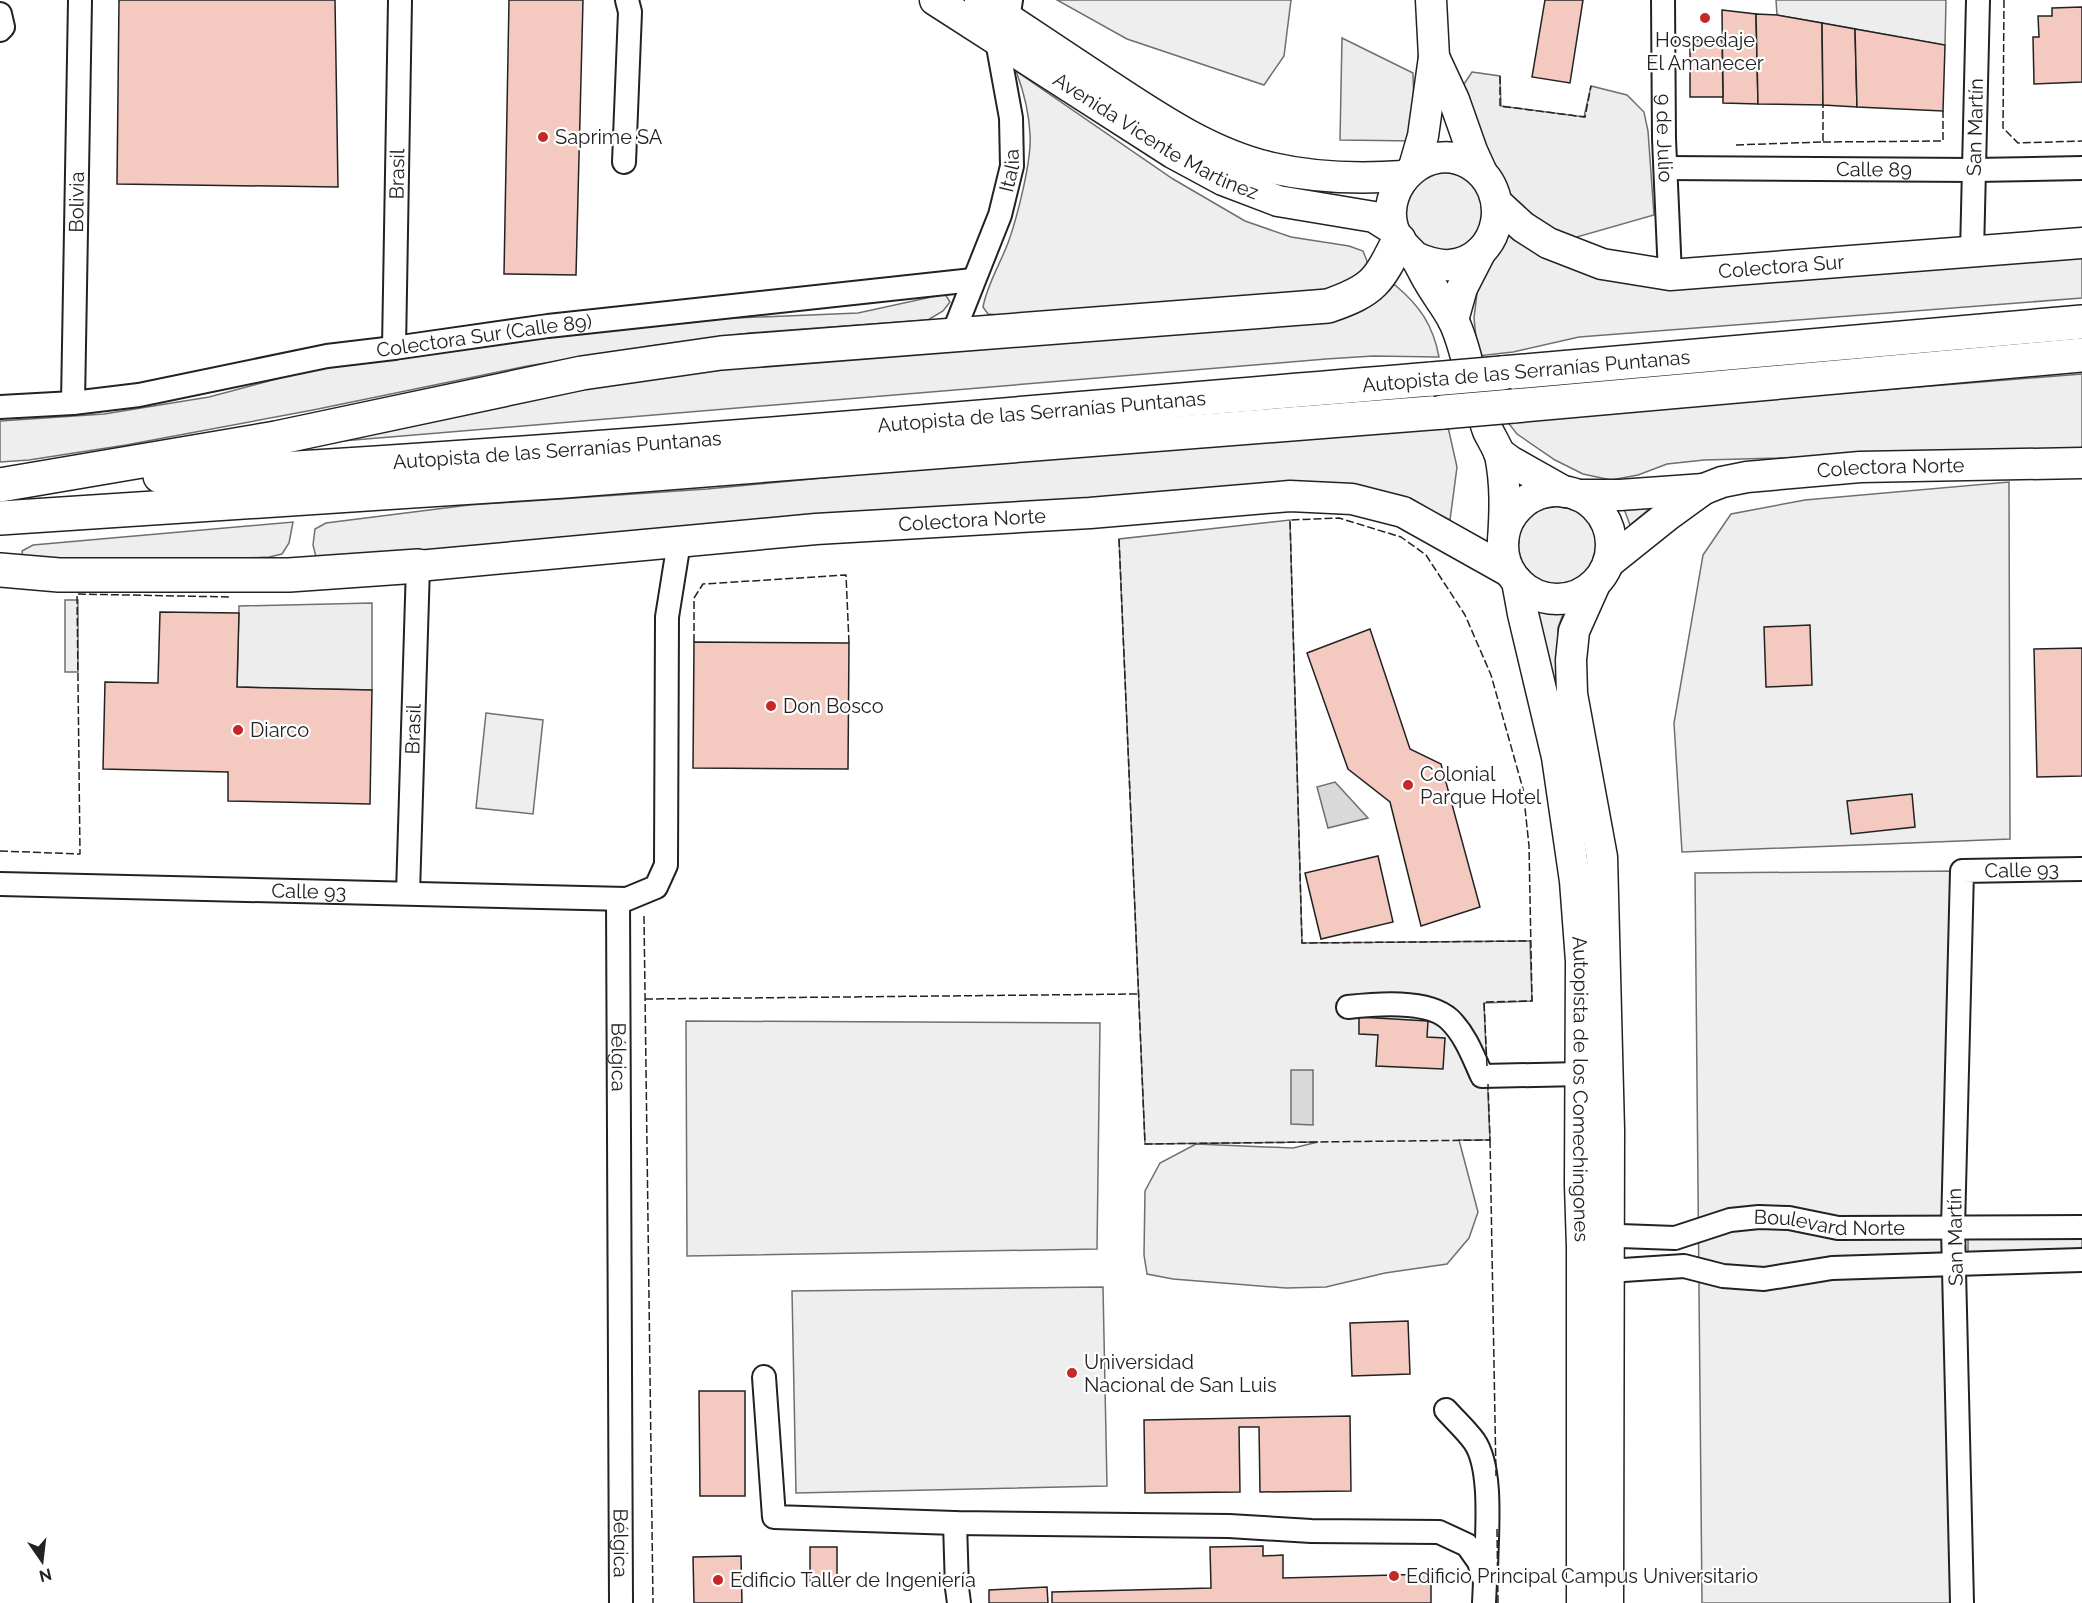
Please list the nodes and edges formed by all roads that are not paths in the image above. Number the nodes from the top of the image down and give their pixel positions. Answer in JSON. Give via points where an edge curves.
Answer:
{"nodes":[{"id":1,"x":80,"y":0,"type":"edge"},
{"id":2,"x":400,"y":0,"type":"edge"},
{"id":3,"x":627,"y":0,"type":"edge"},
{"id":4,"x":935,"y":0,"type":"edge"},
{"id":5,"x":980,"y":0,"type":"edge"},
{"id":6,"x":1431,"y":0,"type":"edge"},
{"id":7,"x":1663,"y":0,"type":"edge"},
{"id":8,"x":1978,"y":0,"type":"edge"},
{"id":9,"x":0,"y":14,"type":"edge"},
{"id":10,"x":1005,"y":20,"type":"edge"},
{"id":11,"x":0,"y":30,"type":"edge"},
{"id":12,"x":1434,"y":57,"type":"junction"},
{"id":13,"x":624,"y":162,"type":"dead end"},
{"id":14,"x":1666,"y":168,"type":"junction"},
{"id":15,"x":2082,"y":168,"type":"edge"},
{"id":16,"x":1974,"y":170,"type":"junction"},
{"id":17,"x":1409,"y":172,"type":"junction"},
{"id":18,"x":1482,"y":174,"type":"junction"},
{"id":19,"x":1498,"y":204,"type":"junction"},
{"id":20,"x":1402,"y":242,"type":"junction"},
{"id":21,"x":2082,"y":243,"type":"edge"},
{"id":22,"x":1481,"y":251,"type":"junction"},
{"id":23,"x":1972,"y":253,"type":"junction"},
{"id":24,"x":1670,"y":274,"type":"junction"},
{"id":25,"x":973,"y":280,"type":"junction"},
{"id":26,"x":1453,"y":320,"type":"junction"},
{"id":27,"x":2073,"y":322,"type":"edge"},
{"id":28,"x":952,"y":336,"type":"junction"},
{"id":29,"x":394,"y":348,"type":"junction"},
{"id":30,"x":2082,"y":355,"type":"edge"},
{"id":31,"x":73,"y":403,"type":"junction"},
{"id":32,"x":0,"y":407,"type":"edge"},
{"id":33,"x":1499,"y":453,"type":"junction"},
{"id":34,"x":2082,"y":463,"type":"edge"},
{"id":35,"x":0,"y":485,"type":"edge"},
{"id":36,"x":1704,"y":489,"type":"junction"},
{"id":37,"x":1571,"y":493,"type":"junction"},
{"id":38,"x":0,"y":518,"type":"edge"},
{"id":39,"x":1503,"y":541,"type":"junction"},
{"id":40,"x":679,"y":542,"type":"junction"},
{"id":41,"x":418,"y":566,"type":"junction"},
{"id":42,"x":0,"y":570,"type":"edge"},
{"id":43,"x":1601,"y":573,"type":"junction"},
{"id":44,"x":1514,"y":576,"type":"junction"},
{"id":45,"x":2082,"y":869,"type":"edge"},
{"id":46,"x":1962,"y":871,"type":"joint"},
{"id":47,"x":0,"y":884,"type":"edge"},
{"id":48,"x":408,"y":894,"type":"junction"},
{"id":49,"x":618,"y":899,"type":"junction"},
{"id":50,"x":1348,"y":1007,"type":"dead end"},
{"id":51,"x":1581,"y":1074,"type":"junction"},
{"id":52,"x":2082,"y":1227,"type":"edge"},
{"id":53,"x":1953,"y":1228,"type":"junction"},
{"id":54,"x":1595,"y":1236,"type":"junction"},
{"id":55,"x":2082,"y":1260,"type":"edge"},
{"id":56,"x":1954,"y":1263,"type":"junction"},
{"id":57,"x":1595,"y":1272,"type":"junction"},
{"id":58,"x":764,"y":1377,"type":"dead end"},
{"id":59,"x":1446,"y":1410,"type":"dead end"},
{"id":60,"x":955,"y":1523,"type":"junction"},
{"id":61,"x":1485,"y":1592,"type":"edge"},
{"id":62,"x":621,"y":1603,"type":"edge"},
{"id":63,"x":959,"y":1603,"type":"edge"},
{"id":64,"x":1582,"y":1603,"type":"edge"},
{"id":65,"x":1608,"y":1603,"type":"edge"},
{"id":66,"x":1962,"y":1603,"type":"edge"}],
"edges":[{"from":1,"to":31,"type":"street","name":"Bolivia"},
{"from":2,"to":29,"type":"street","name":"Brasil"},
{"from":3,"to":13,"type":"street","via":[[630,12]]},
{"from":4,"to":10,"type":"main road","name":"Avenida Vicente Martinez"},
{"from":5,"to":10,"type":"main road","name":"Avenida Vicente Martinez"},
{"from":6,"to":12,"type":"main road"},
{"from":7,"to":14,"type":"street","name":"9 de Julio"},
{"from":8,"to":16,"type":"street","name":"San Martín"},
{"from":9,"to":11,"type":"street"},
{"from":10,"to":17,"type":"main road","name":"Avenida Vicente Martinez","via":[[1161,120],[1224,153],[1272,168],[1320,176],[1371,178]]},
{"from":10,"to":20,"type":"main road","name":"Avenida Vicente Martinez","via":[[1173,153],[1224,180],[1278,201],[1374,217]]},
{"from":10,"to":25,"type":"street","name":"Italia","via":[[1012,165],[1000,215]]},
{"from":12,"to":17,"type":"main road","via":[[1423,136]]},
{"from":12,"to":18,"type":"main road"},
{"from":14,"to":16,"type":"street","name":"Calle 89"},
{"from":14,"to":24,"type":"street","name":"9 de Julio"},
{"from":15,"to":16,"type":"street","name":"Calle 89"},
{"from":16,"to":23,"type":"street","name":"San Martín"},
{"from":17,"to":18,"type":"main road","via":[[1434,158],[1452,158],[1468,163]]},
{"from":17,"to":20,"type":"main road","via":[[1394,192],[1390,211]]},
{"from":18,"to":19,"type":"main road"},
{"from":19,"to":22,"type":"main road","via":[[1492,237]]},
{"from":19,"to":24,"type":"main road","name":"Colectora Sur","via":[[1539,238],[1574,254],[1602,264]]},
{"from":20,"to":22,"type":"main road","via":[[1432,264],[1450,265]]},
{"from":20,"to":26,"type":"main road"},
{"from":20,"to":28,"type":"highway","via":[[1370,286],[1357,296],[1328,306]]},
{"from":21,"to":23,"type":"main road","name":"Colectora Sur"},
{"from":22,"to":26,"type":"main road","via":[[1462,288]]},
{"from":23,"to":24,"type":"main road","name":"Colectora Sur"},
{"from":25,"to":28,"type":"street","name":"Italia"},
{"from":25,"to":29,"type":"street","name":"Colectora Sur (Calle 89)","via":[[548,326]]},
{"from":26,"to":33,"type":"main road"},
{"from":27,"to":35,"type":"highway","name":"Autopista de las Serranías Puntanas","bridge":true,"via":[[530,453]]},
{"from":28,"to":35,"type":"highway","via":[[721,353],[582,373],[276,438]]},
{"from":29,"to":31,"type":"street","name":"Colectora Sur (Calle 89)","via":[[327,356],[138,395]]},
{"from":30,"to":38,"type":"highway","name":"Autopista de las Serranías Puntanas","bridge":true,"via":[[1443,412],[565,481]]},
{"from":31,"to":32,"type":"street","name":"Colectora Sur (Calle 89)"},
{"from":33,"to":37,"type":"main road"},
{"from":33,"to":39,"type":"main road","via":[[1505,494]]},
{"from":34,"to":36,"type":"main road","name":"Colectora Norte","via":[[1860,467],[1747,477]]},
{"from":36,"to":37,"type":"main road","name":"Colectora Norte","via":[[1620,495]]},
{"from":36,"to":43,"type":"main road","name":"Colectora Norte","via":[[1668,514]]},
{"from":37,"to":39,"type":"main road","via":[[1551,491],[1524,503],[1514,513]]},
{"from":37,"to":43,"type":"main road","via":[[1592,503],[1610,530],[1611,547]]},
{"from":39,"to":44,"type":"main road","via":[[1504,557]]},
{"from":40,"to":41,"type":"main road","name":"Colectora Norte"},
{"from":40,"to":44,"type":"main road","name":"Colectora Norte","via":[[1300,496],[1352,499],[1403,512]]},
{"from":40,"to":49,"type":"street","via":[[667,617],[666,865],[656,887]]},
{"from":41,"to":42,"type":"highway","via":[[289,575],[59,575]]},
{"from":41,"to":48,"type":"street","name":"Brasil"},
{"from":43,"to":44,"type":"main road","via":[[1580,594],[1564,598],[1546,598],[1531,592]]},
{"from":43,"to":54,"type":"main road","name":"Autopista de los Comechingones","via":[[1574,631],[1571,660],[1572,694],[1602,857],[1607,1024]]},
{"from":44,"to":51,"type":"main road","name":"Autopista de los Comechingones","via":[[1557,757],[1575,881],[1581,961]]},
{"from":45,"to":46,"type":"street","name":"Calle 93"},
{"from":46,"to":53,"type":"street","name":"San Martín"},
{"from":47,"to":48,"type":"street","name":"Calle 93"},
{"from":48,"to":49,"type":"street","name":"Calle 93"},
{"from":49,"to":62,"type":"street","name":"Bélgica"},
{"from":50,"to":51,"type":"street","via":[[1424,1007],[1447,1017],[1463,1036],[1482,1076]]},
{"from":51,"to":54,"type":"main road","name":"Autopista de los Comechingones","via":[[1580,1185]]},
{"from":52,"to":53,"type":"street","name":"Boulevard Norte"},
{"from":53,"to":54,"type":"street","name":"Boulevard Norte","via":[[1838,1228],[1789,1218],[1759,1217],[1730,1220],[1675,1238]]},
{"from":53,"to":56,"type":"street","name":"San Martín"},
{"from":54,"to":57,"type":"main road","name":"Autopista de los Comechingones"},
{"from":55,"to":56,"type":"street","name":"Boulevard Norte"},
{"from":56,"to":57,"type":"street","name":"Boulevard Norte","via":[[1832,1268],[1764,1279],[1723,1276],[1684,1266]]},
{"from":56,"to":66,"type":"street","name":"San Martín"},
{"from":57,"to":64,"type":"main road","name":"Autopista de los Comechingones"},
{"from":57,"to":65,"type":"main road","name":"Autopista de los Comechingones"},
{"from":58,"to":60,"type":"street","via":[[774,1517]]},
{"from":59,"to":61,"type":"street","via":[[1475,1442],[1483,1463]]},
{"from":60,"to":61,"type":"street","via":[[1440,1532],[1467,1545],[1479,1562]]},
{"from":60,"to":63,"type":"street"}]}
